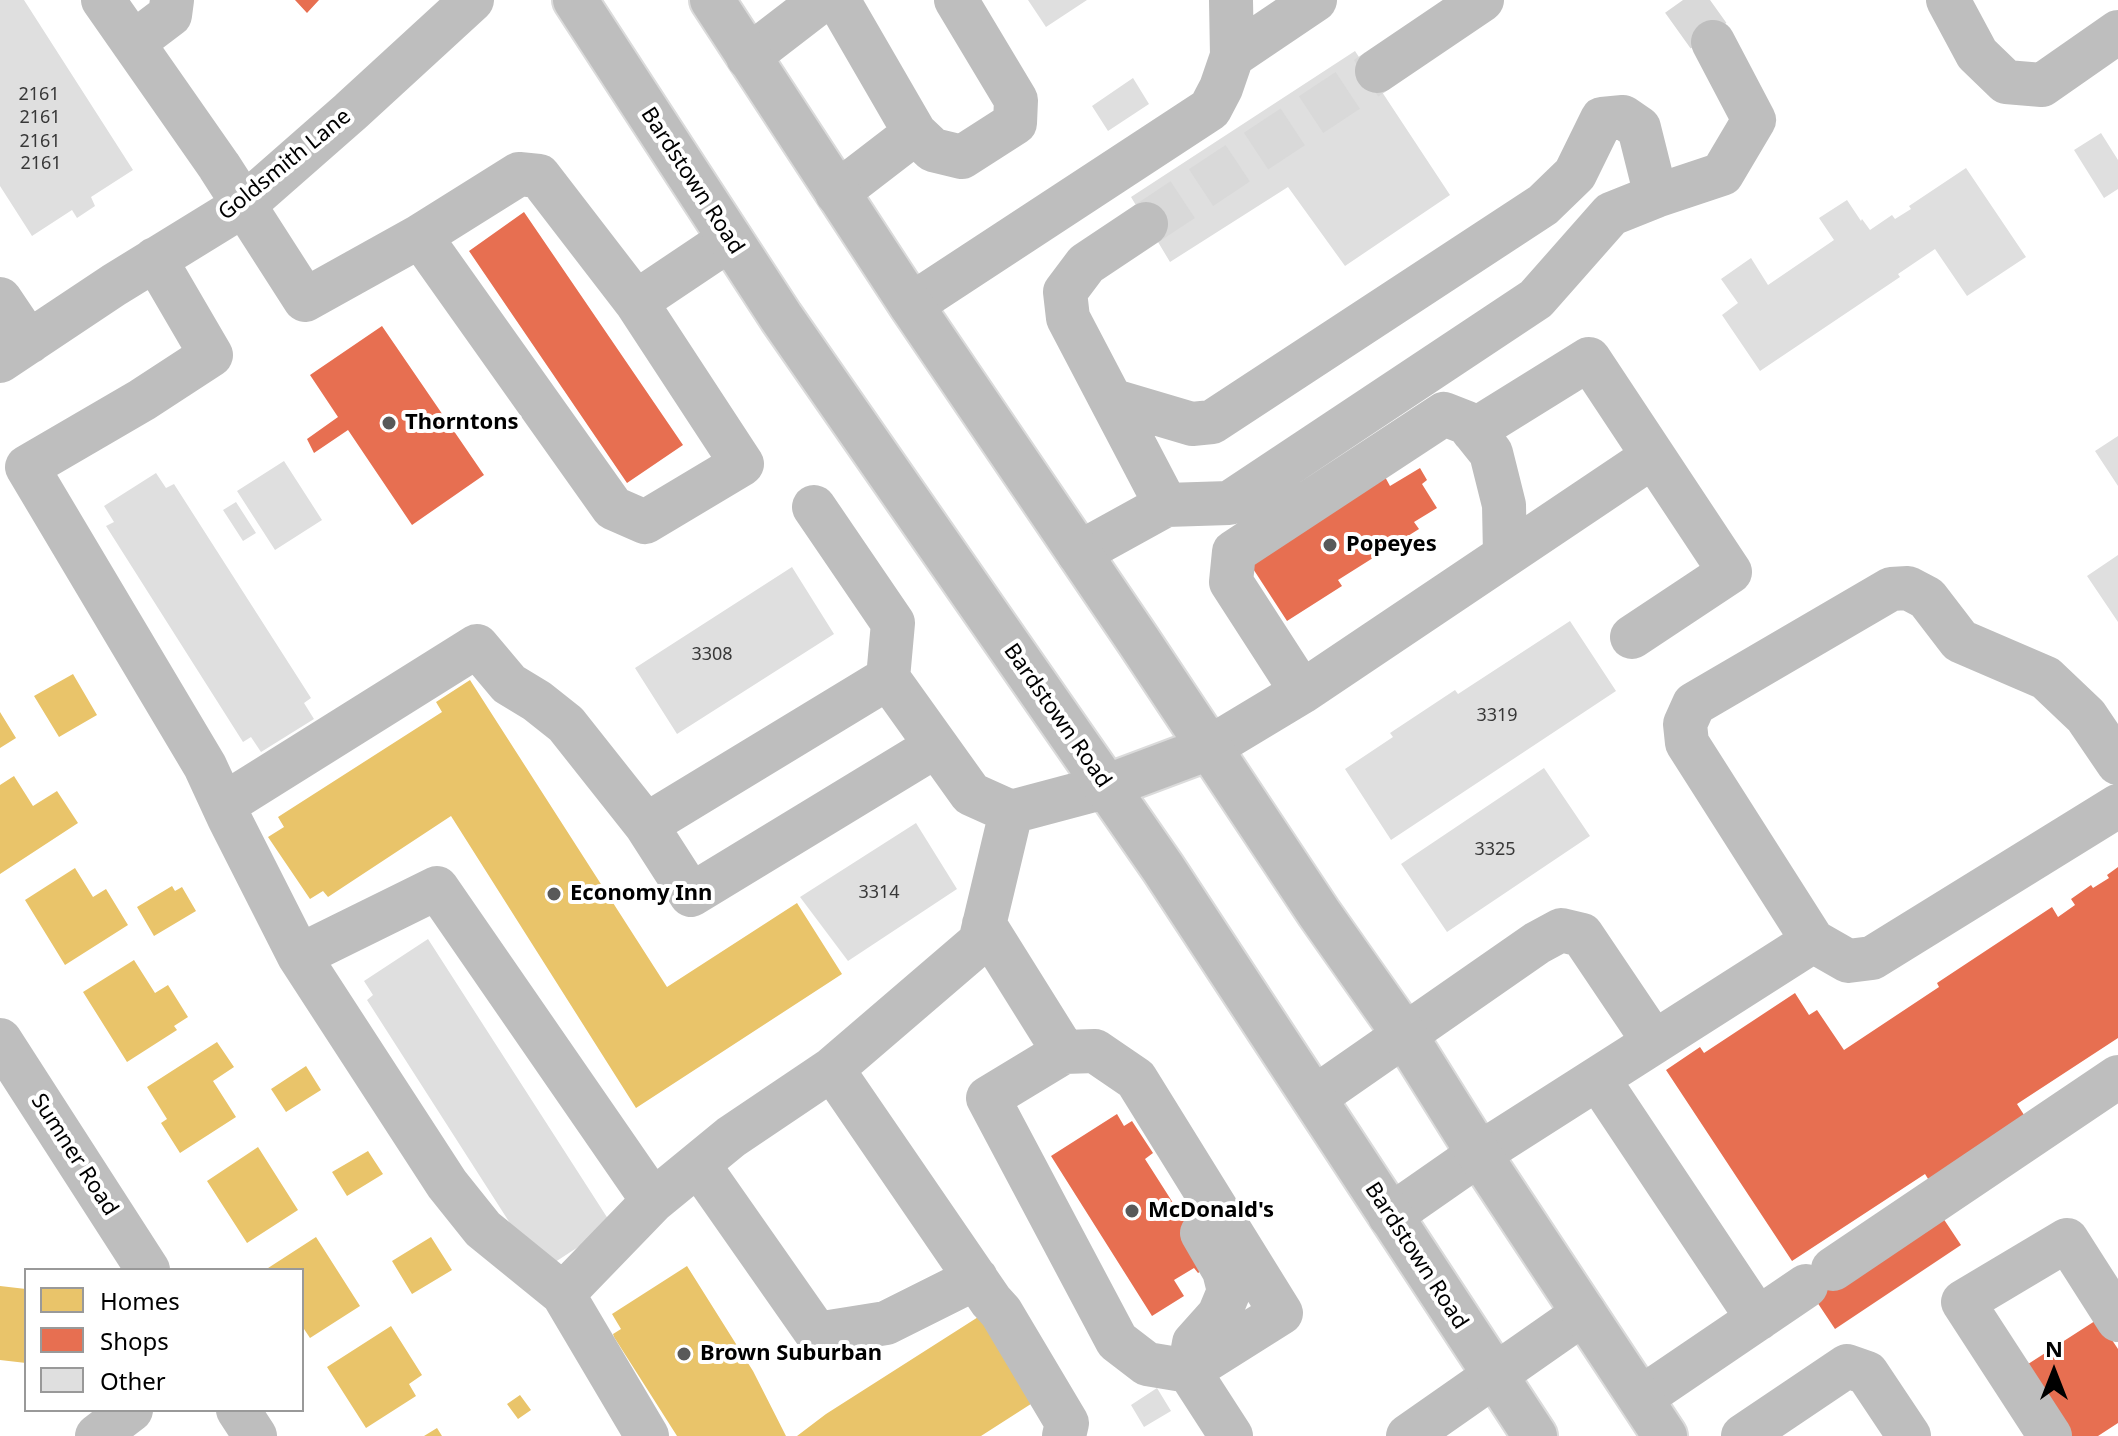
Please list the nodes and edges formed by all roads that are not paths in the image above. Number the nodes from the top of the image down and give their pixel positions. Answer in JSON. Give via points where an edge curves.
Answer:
{"nodes":[{"id":1,"x":103,"y":0,"type":"edge"},
{"id":2,"x":172,"y":0,"type":"edge"},
{"id":3,"x":472,"y":0,"type":"edge"},
{"id":4,"x":575,"y":0,"type":"edge"},
{"id":5,"x":712,"y":0,"type":"edge"},
{"id":6,"x":822,"y":0,"type":"edge"},
{"id":7,"x":838,"y":0,"type":"edge"},
{"id":8,"x":956,"y":0,"type":"edge"},
{"id":9,"x":1231,"y":0,"type":"edge"},
{"id":10,"x":1315,"y":0,"type":"edge"},
{"id":11,"x":1482,"y":0,"type":"edge"},
{"id":12,"x":1948,"y":0,"type":"edge"},
{"id":13,"x":2118,"y":32,"type":"edge"},
{"id":14,"x":1713,"y":42,"type":"tunnel mouth"},
{"id":15,"x":133,"y":43,"type":"junction"},
{"id":16,"x":1232,"y":56,"type":"junction"},
{"id":17,"x":748,"y":57,"type":"junction"},
{"id":18,"x":1377,"y":71,"type":"tunnel mouth"},
{"id":19,"x":915,"y":133,"type":"junction"},
{"id":20,"x":837,"y":193,"type":"junction"},
{"id":21,"x":1656,"y":196,"type":"junction"},
{"id":22,"x":244,"y":205,"type":"junction"},
{"id":23,"x":1146,"y":224,"type":"tunnel mouth"},
{"id":24,"x":420,"y":236,"type":"junction"},
{"id":25,"x":730,"y":239,"type":"junction"},
{"id":26,"x":155,"y":259,"type":"junction"},
{"id":27,"x":0,"y":299,"type":"edge"},
{"id":28,"x":636,"y":302,"type":"junction"},
{"id":29,"x":911,"y":305,"type":"junction"},
{"id":30,"x":14,"y":351,"type":"edge"},
{"id":31,"x":1111,"y":400,"type":"junction"},
{"id":32,"x":1473,"y":431,"type":"junction"},
{"id":33,"x":1652,"y":457,"type":"junction"},
{"id":34,"x":1166,"y":505,"type":"junction"},
{"id":35,"x":814,"y":507,"type":"dead end"},
{"id":36,"x":1079,"y":553,"type":"junction"},
{"id":37,"x":1505,"y":555,"type":"junction"},
{"id":38,"x":1632,"y":637,"type":"dead end"},
{"id":39,"x":888,"y":678,"type":"junction"},
{"id":40,"x":1302,"y":692,"type":"junction"},
{"id":41,"x":936,"y":746,"type":"junction"},
{"id":42,"x":1209,"y":748,"type":"junction"},
{"id":43,"x":2118,"y":763,"type":"edge"},
{"id":44,"x":1105,"y":787,"type":"junction"},
{"id":45,"x":223,"y":805,"type":"junction"},
{"id":46,"x":2118,"y":806,"type":"edge"},
{"id":47,"x":1011,"y":812,"type":"junction"},
{"id":48,"x":646,"y":825,"type":"junction"},
{"id":49,"x":984,"y":924,"type":"junction"},
{"id":50,"x":1813,"y":941,"type":"junction"},
{"id":51,"x":299,"y":956,"type":"junction"},
{"id":52,"x":1404,"y":1034,"type":"junction"},
{"id":53,"x":0,"y":1040,"type":"edge"},
{"id":54,"x":1654,"y":1042,"type":"junction"},
{"id":55,"x":1064,"y":1052,"type":"junction"},
{"id":56,"x":832,"y":1069,"type":"junction"},
{"id":57,"x":1124,"y":1071,"type":"junction"},
{"id":58,"x":2118,"y":1077,"type":"edge"},
{"id":59,"x":1598,"y":1079,"type":"junction"},
{"id":60,"x":1314,"y":1098,"type":"junction"},
{"id":61,"x":1479,"y":1154,"type":"junction"},
{"id":62,"x":698,"y":1164,"type":"junction"},
{"id":63,"x":653,"y":1201,"type":"junction"},
{"id":64,"x":1390,"y":1216,"type":"junction"},
{"id":65,"x":147,"y":1268,"type":"edge"},
{"id":66,"x":976,"y":1278,"type":"junction"},
{"id":67,"x":563,"y":1294,"type":"junction"},
{"id":68,"x":1584,"y":1313,"type":"junction"},
{"id":69,"x":1758,"y":1319,"type":"junction"},
{"id":70,"x":2118,"y":1320,"type":"edge"},
{"id":71,"x":1189,"y":1371,"type":"junction"},
{"id":72,"x":1495,"y":1376,"type":"junction"},
{"id":73,"x":1641,"y":1398,"type":"junction"},
{"id":74,"x":128,"y":1412,"type":"edge"},
{"id":75,"x":239,"y":1412,"type":"edge"},
{"id":76,"x":97,"y":1436,"type":"edge"},
{"id":77,"x":255,"y":1436,"type":"edge"},
{"id":78,"x":647,"y":1436,"type":"edge"},
{"id":79,"x":1064,"y":1436,"type":"edge"},
{"id":80,"x":1231,"y":1436,"type":"edge"},
{"id":81,"x":1408,"y":1436,"type":"edge"},
{"id":82,"x":1535,"y":1436,"type":"edge"},
{"id":83,"x":1665,"y":1436,"type":"edge"},
{"id":84,"x":1743,"y":1436,"type":"edge"},
{"id":85,"x":1909,"y":1436,"type":"edge"},
{"id":86,"x":2050,"y":1436,"type":"edge"}],
"edges":[{"from":1,"to":15,"type":"main road"},
{"from":2,"to":15,"type":"main road","via":[[170,15]]},
{"from":3,"to":22,"type":"main road","name":"Goldsmith Lane"},
{"from":4,"to":25,"type":"main road","name":"Bardstown Road"},
{"from":5,"to":17,"type":"main road"},
{"from":6,"to":17,"type":"main road"},
{"from":7,"to":19,"type":"main road"},
{"from":8,"to":19,"type":"main road","via":[[1016,100],[1015,123],[962,157],[933,150]]},
{"from":9,"to":16,"type":"main road"},
{"from":10,"to":16,"type":"main road"},
{"from":11,"to":18,"type":"main road"},
{"from":12,"to":13,"type":"main road","via":[[1977,54],[2006,82],[2042,85]]},
{"from":14,"to":21,"type":"main road","via":[[1754,120],[1722,174]]},
{"from":15,"to":22,"type":"main road"},
{"from":16,"to":29,"type":"main road","via":[[1210,109]]},
{"from":17,"to":20,"type":"main road"},
{"from":19,"to":20,"type":"main road"},
{"from":20,"to":29,"type":"main road"},
{"from":21,"to":31,"type":"main road","via":[[1639,128],[1623,117],[1602,119],[1575,174],[1543,205],[1212,422],[1192,424]]},
{"from":21,"to":34,"type":"main road","via":[[1611,214],[1536,299],[1229,503]]},
{"from":22,"to":24,"type":"main road","via":[[305,300]]},
{"from":22,"to":26,"type":"main road","name":"Goldsmith Lane"},
{"from":23,"to":31,"type":"main road","via":[[1086,264],[1065,292],[1068,318]]},
{"from":24,"to":28,"type":"main road","via":[[519,174],[539,176]]},
{"from":24,"to":28,"type":"main road","via":[[613,508],[645,522],[742,464]]},
{"from":25,"to":28,"type":"main road"},
{"from":25,"to":44,"type":"main road","name":"Bardstown Road"},
{"from":26,"to":30,"type":"main road","name":"Goldsmith Lane"},
{"from":26,"to":45,"type":"main road","via":[[211,355],[27,467]]},
{"from":27,"to":30,"type":"main road"},
{"from":29,"to":36,"type":"main road"},
{"from":31,"to":34,"type":"main road"},
{"from":32,"to":33,"type":"main road","via":[[1589,359]]},
{"from":32,"to":37,"type":"main road","via":[[1491,453],[1504,505]]},
{"from":32,"to":40,"type":"main road","via":[[1444,414],[1234,552],[1231,582]]},
{"from":33,"to":37,"type":"main road"},
{"from":33,"to":38,"type":"main road","via":[[1730,572]]},
{"from":34,"to":36,"type":"main road"},
{"from":35,"to":39,"type":"main road","via":[[893,623]]},
{"from":36,"to":42,"type":"main road"},
{"from":37,"to":40,"type":"main road"},
{"from":39,"to":41,"type":"main road"},
{"from":39,"to":48,"type":"main road"},
{"from":40,"to":42,"type":"main road"},
{"from":41,"to":47,"type":"main road","via":[[971,794]]},
{"from":41,"to":48,"type":"main road","via":[[691,895]]},
{"from":42,"to":44,"type":"main road"},
{"from":42,"to":52,"type":"main road"},
{"from":43,"to":50,"type":"main road","via":[[2086,716],[2046,678],[1960,641],[1927,598],[1908,588],[1891,589],[1733,681],[1694,704],[1685,724],[1687,743]]},
{"from":44,"to":47,"type":"main road"},
{"from":44,"to":60,"type":"main road","name":"Bardstown Road"},
{"from":45,"to":48,"type":"main road","via":[[477,646],[509,684],[566,724]]},
{"from":45,"to":51,"type":"main road"},
{"from":46,"to":50,"type":"main road","via":[[1872,958],[1848,961]]},
{"from":47,"to":49,"type":"main road"},
{"from":49,"to":55,"type":"main road"},
{"from":49,"to":56,"type":"main road","via":[[980,942]]},
{"from":50,"to":54,"type":"main road"},
{"from":51,"to":63,"type":"main road","via":[[437,888]]},
{"from":51,"to":67,"type":"main road","via":[[447,1184],[483,1229]]},
{"from":52,"to":54,"type":"main road","via":[[1561,930],[1582,935]]},
{"from":52,"to":60,"type":"main road"},
{"from":52,"to":61,"type":"main road"},
{"from":53,"to":65,"type":"main road","name":"Sumner Road"},
{"from":54,"to":59,"type":"main road"},
{"from":55,"to":57,"type":"main road","via":[[1095,1051]]},
{"from":55,"to":71,"type":"main road","via":[[988,1098],[1117,1341],[1147,1364]]},
{"from":56,"to":62,"type":"main road"},
{"from":56,"to":66,"type":"main road"},
{"from":57,"to":71,"type":"main road","via":[[1130,1110],[1224,1271],[1229,1291],[1219,1315],[1194,1343]]},
{"from":57,"to":71,"type":"main road","via":[[1136,1079],[1281,1313]]},
{"from":58,"to":69,"type":"main road"},
{"from":59,"to":61,"type":"main road"},
{"from":59,"to":69,"type":"main road"},
{"from":60,"to":64,"type":"main road","name":"Bardstown Road"},
{"from":61,"to":64,"type":"main road"},
{"from":61,"to":68,"type":"main road"},
{"from":62,"to":63,"type":"main road"},
{"from":62,"to":66,"type":"main road","via":[[817,1334],[886,1323]]},
{"from":63,"to":67,"type":"main road"},
{"from":64,"to":72,"type":"main road","name":"Bardstown Road"},
{"from":66,"to":79,"type":"main road","via":[[1067,1423]]},
{"from":67,"to":78,"type":"main road"},
{"from":68,"to":72,"type":"main road"},
{"from":68,"to":73,"type":"main road"},
{"from":69,"to":73,"type":"main road"},
{"from":70,"to":86,"type":"main road","via":[[2067,1240],[1963,1302]]},
{"from":71,"to":80,"type":"main road"},
{"from":72,"to":81,"type":"main road"},
{"from":72,"to":82,"type":"main road","name":"Bardstown Road"},
{"from":73,"to":83,"type":"main road"},
{"from":74,"to":76,"type":"main road"},
{"from":75,"to":77,"type":"main road"},
{"from":84,"to":85,"type":"main road","via":[[1847,1366],[1867,1373]]}]}
